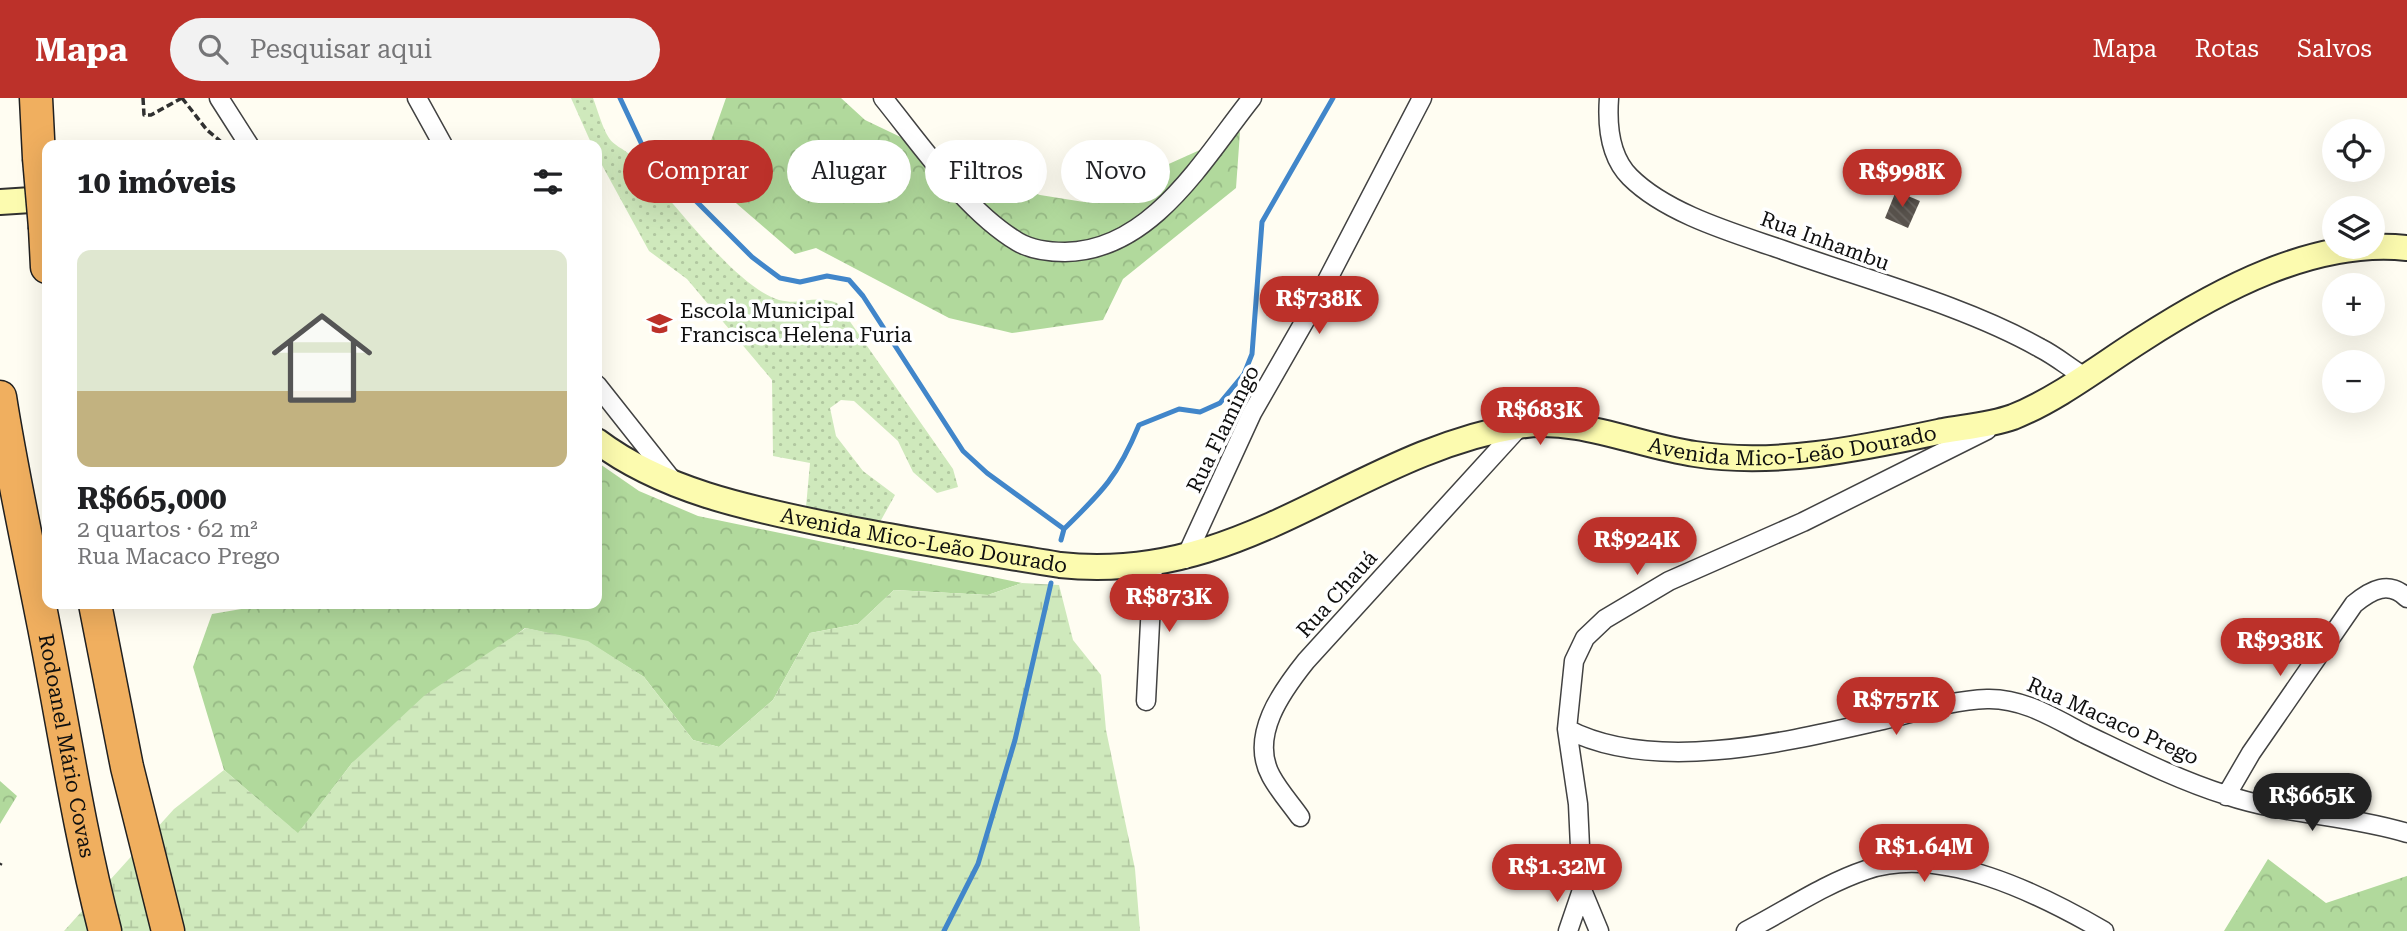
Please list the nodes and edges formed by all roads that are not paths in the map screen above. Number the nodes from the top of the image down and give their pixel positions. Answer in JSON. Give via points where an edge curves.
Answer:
{"nodes":[{"id":1,"x":36,"y":98,"type":"edge"},
{"id":2,"x":219,"y":98,"type":"edge"},
{"id":3,"x":416,"y":98,"type":"edge"},
{"id":4,"x":883,"y":98,"type":"edge"},
{"id":5,"x":1252,"y":98,"type":"edge"},
{"id":6,"x":1422,"y":98,"type":"edge"},
{"id":7,"x":1609,"y":98,"type":"edge"},
{"id":8,"x":246,"y":140,"type":"edge"},
{"id":9,"x":440,"y":140,"type":"edge"},
{"id":10,"x":42,"y":182,"type":"edge"},
{"id":11,"x":0,"y":202,"type":"edge"},
{"id":12,"x":42,"y":213,"type":"edge"},
{"id":13,"x":2407,"y":248,"type":"edge"},
{"id":14,"x":2085,"y":377,"type":"junction"},
{"id":15,"x":602,"y":391,"type":"edge"},
{"id":16,"x":0,"y":397,"type":"edge"},
{"id":17,"x":2012,"y":417,"type":"junction"},
{"id":18,"x":625,"y":421,"type":"junction"},
{"id":19,"x":1521,"y":425,"type":"junction"},
{"id":20,"x":602,"y":445,"type":"edge"},
{"id":21,"x":619,"y":457,"type":"junction"},
{"id":22,"x":674,"y":481,"type":"junction"},
{"id":23,"x":1185,"y":558,"type":"junction"},
{"id":24,"x":1153,"y":564,"type":"junction"},
{"id":25,"x":2407,"y":598,"type":"edge"},
{"id":26,"x":96,"y":609,"type":"edge"},
{"id":27,"x":1146,"y":701,"type":"dead end"},
{"id":28,"x":1567,"y":729,"type":"junction"},
{"id":29,"x":2226,"y":796,"type":"junction"},
{"id":30,"x":1300,"y":817,"type":"dead end"},
{"id":31,"x":2407,"y":833,"type":"edge"},
{"id":32,"x":1582,"y":890,"type":"junction"},
{"id":33,"x":105,"y":931,"type":"edge"},
{"id":34,"x":169,"y":931,"type":"edge"},
{"id":35,"x":1568,"y":931,"type":"edge"},
{"id":36,"x":1599,"y":931,"type":"edge"},
{"id":37,"x":1746,"y":931,"type":"edge"},
{"id":38,"x":2104,"y":931,"type":"edge"}],
"edges":[{"from":1,"to":10,"type":"highway","bridge":true},
{"from":2,"to":8,"type":"street"},
{"from":3,"to":9,"type":"street"},
{"from":4,"to":5,"type":"street","via":[[953,183],[998,227],[1020,243],[1047,252],[1075,252],[1104,245],[1137,229],[1171,199]]},
{"from":6,"to":23,"type":"street","name":"Rua Flamingo","via":[[1252,413]]},
{"from":7,"to":14,"type":"street","name":"Rua Inhambu","via":[[1616,157],[1629,177],[1654,195],[1714,226],[1987,323],[2041,348]]},
{"from":11,"to":12,"type":"street"},
{"from":13,"to":14,"type":"street","name":"Avenida Mico-Leão Dourado","via":[[2346,251],[2251,278]]},
{"from":14,"to":17,"type":"street","name":"Avenida Mico-Leão Dourado"},
{"from":15,"to":18,"type":"street"},
{"from":16,"to":33,"type":"highway","name":"Rodoanel Mário Covas","via":[[88,864]]},
{"from":17,"to":19,"type":"street","name":"Avenida Mico-Leão Dourado","via":[[1880,444],[1743,459],[1696,454],[1574,428]]},
{"from":17,"to":28,"type":"street","via":[[1803,522],[1669,581],[1605,619],[1585,638],[1574,661]]},
{"from":18,"to":21,"type":"street","via":[[627,439]]},
{"from":18,"to":22,"type":"street"},
{"from":19,"to":23,"type":"street","name":"Avenida Mico-Leão Dourado","via":[[1459,441],[1265,529]]},
{"from":19,"to":30,"type":"street","name":"Rua Chauá","via":[[1282,692],[1268,721],[1265,752],[1269,775]]},
{"from":20,"to":21,"type":"street","name":"Avenida Mico-Leão Dourado"},
{"from":21,"to":22,"type":"street","name":"Avenida Mico-Leão Dourado"},
{"from":22,"to":24,"type":"street","name":"Avenida Mico-Leão Dourado","via":[[749,508],[871,533],[1070,567],[1115,569]]},
{"from":23,"to":24,"type":"street","name":"Avenida Mico-Leão Dourado"},
{"from":24,"to":27,"type":"street"},
{"from":25,"to":29,"type":"street","via":[[2385,587],[2370,591],[2354,604]]},
{"from":26,"to":34,"type":"highway","via":[[127,767]]},
{"from":28,"to":29,"type":"street","name":"Rua Macaco Prego","via":[[1588,740],[1671,753],[1833,731],[1986,699],[2016,701]]},
{"from":28,"to":32,"type":"street","via":[[1578,804]]},
{"from":29,"to":31,"type":"street","name":"Rua Macaco Prego","via":[[2366,821]]},
{"from":32,"to":35,"type":"street"},
{"from":32,"to":36,"type":"street"},
{"from":37,"to":38,"type":"street","via":[[1867,869],[1901,864],[1939,865],[1991,876]]}]}
